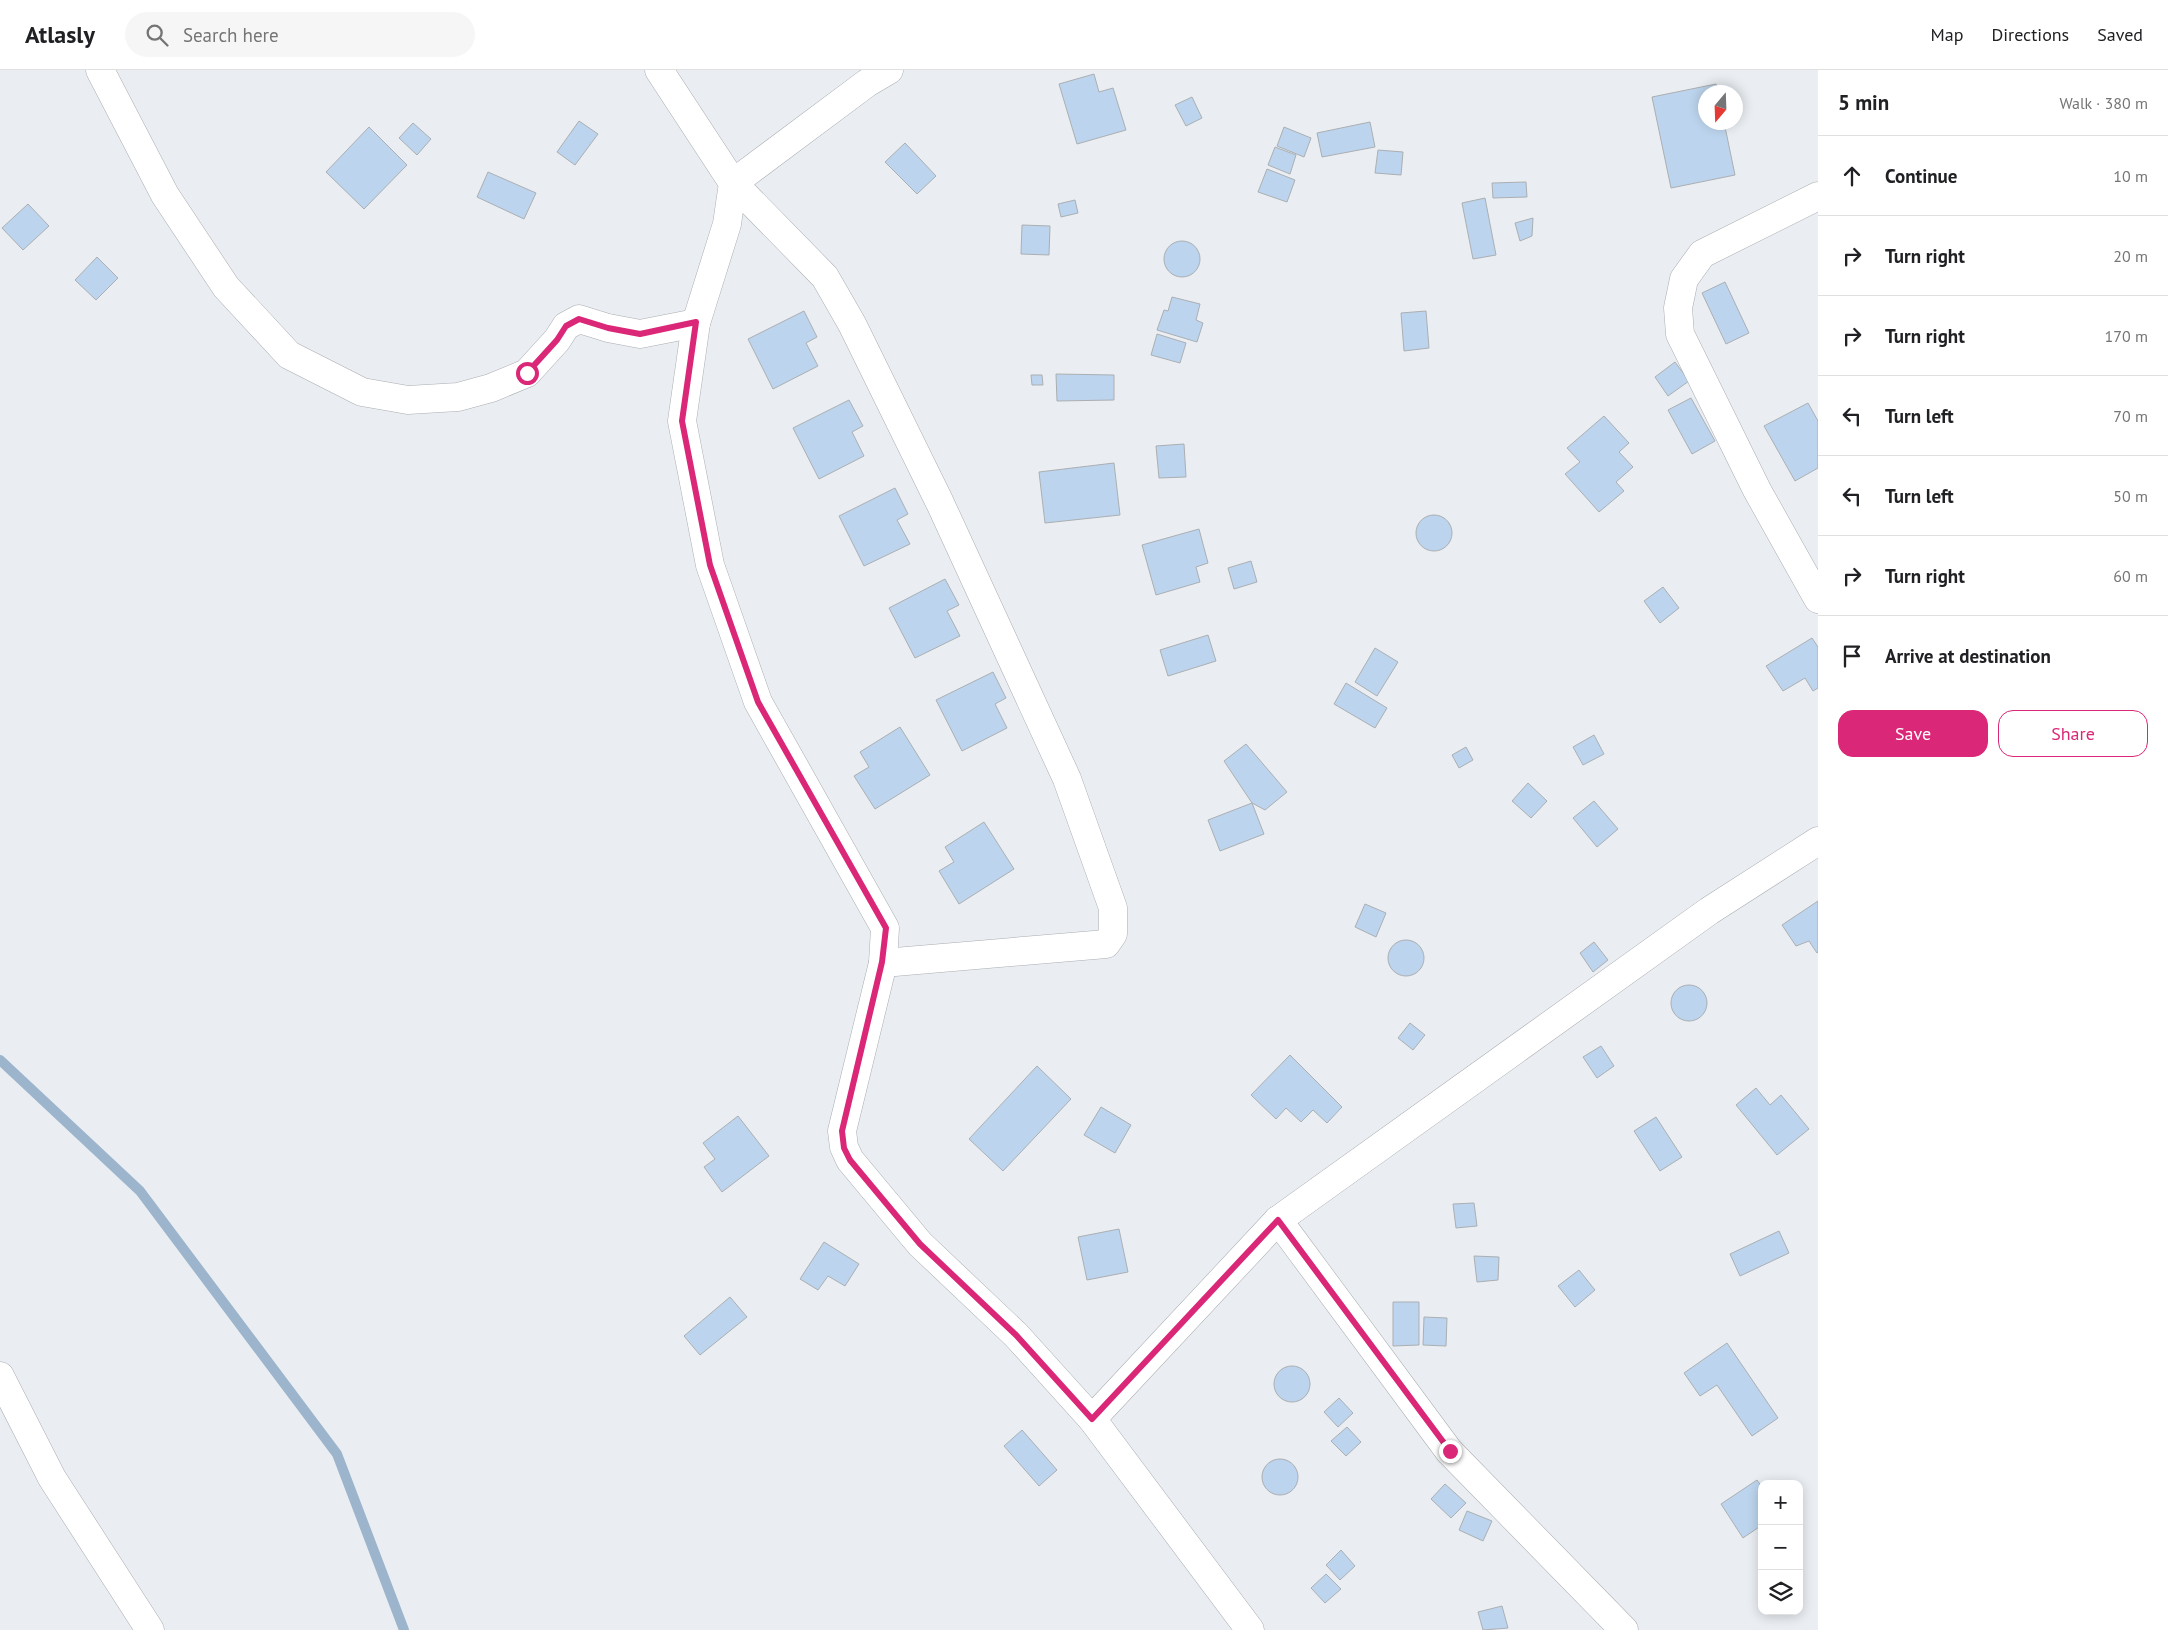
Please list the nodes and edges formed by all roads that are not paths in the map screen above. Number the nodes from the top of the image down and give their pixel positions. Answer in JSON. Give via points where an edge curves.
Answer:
{"nodes":[{"id":1,"x":100,"y":70,"type":"edge"},
{"id":2,"x":659,"y":70,"type":"edge"},
{"id":3,"x":889,"y":70,"type":"edge"},
{"id":4,"x":733,"y":183,"type":"junction"},
{"id":5,"x":1818,"y":196,"type":"edge"},
{"id":6,"x":696,"y":322,"type":"junction"},
{"id":7,"x":1818,"y":599,"type":"edge"},
{"id":8,"x":1818,"y":841,"type":"edge"},
{"id":9,"x":882,"y":962,"type":"junction"},
{"id":10,"x":1278,"y":1220,"type":"junction"},
{"id":11,"x":0,"y":1376,"type":"edge"},
{"id":12,"x":1092,"y":1419,"type":"junction"},
{"id":13,"x":1622,"y":1629,"type":"edge"},
{"id":14,"x":150,"y":1630,"type":"edge"},
{"id":15,"x":1250,"y":1630,"type":"edge"}],
"edges":[{"from":1,"to":6,"type":"street","via":[[165,195],[226,288],[289,355],[362,392],[408,400],[458,397],[492,388],[527,373],[566,326],[579,319],[640,334]]},
{"from":2,"to":4,"type":"street"},
{"from":3,"to":4,"type":"street"},
{"from":4,"to":6,"type":"street","via":[[726,224]]},
{"from":4,"to":9,"type":"street","via":[[825,277],[852,324],[940,503],[1067,780],[1114,908],[1113,934],[1106,944]]},
{"from":5,"to":7,"type":"street","via":[[1702,254],[1684,279],[1678,308],[1680,334],[1757,490]]},
{"from":6,"to":9,"type":"street","via":[[682,421],[710,565],[758,702],[886,928]]},
{"from":8,"to":10,"type":"street","via":[[1709,911]]},
{"from":9,"to":12,"type":"street","via":[[842,1131],[844,1148],[850,1160],[920,1244],[1016,1335]]},
{"from":10,"to":12,"type":"street"},
{"from":10,"to":13,"type":"street","via":[[1450,1451]]},
{"from":11,"to":14,"type":"street","via":[[52,1478]]},
{"from":12,"to":15,"type":"street"}]}
